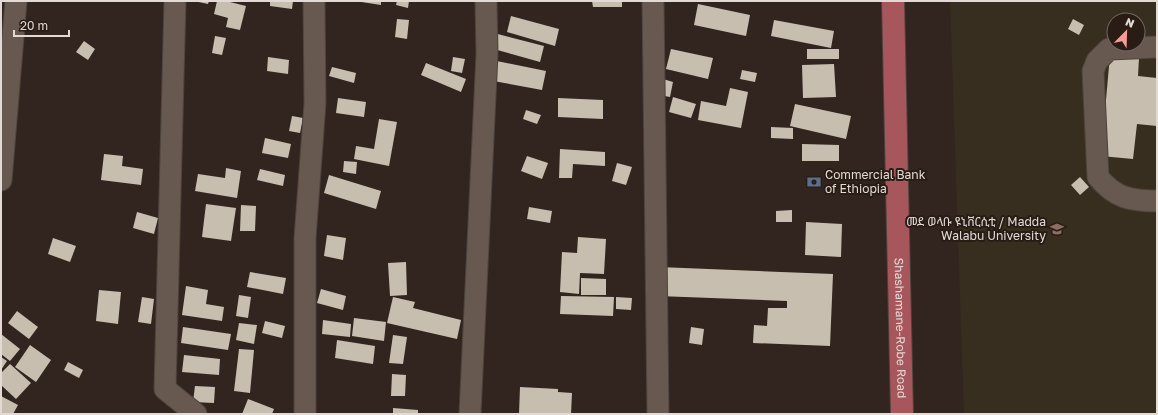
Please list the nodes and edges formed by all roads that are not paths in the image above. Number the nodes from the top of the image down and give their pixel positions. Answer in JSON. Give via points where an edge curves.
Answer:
{"nodes":[{"id":1,"x":16,"y":1,"type":"edge"},
{"id":2,"x":175,"y":1,"type":"edge"},
{"id":3,"x":314,"y":1,"type":"edge"},
{"id":4,"x":486,"y":1,"type":"edge"},
{"id":5,"x":653,"y":1,"type":"edge"},
{"id":6,"x":893,"y":1,"type":"edge"},
{"id":7,"x":1157,"y":47,"type":"edge"},
{"id":8,"x":1,"y":180,"type":"edge"},
{"id":9,"x":1157,"y":201,"type":"edge"},
{"id":10,"x":196,"y":414,"type":"edge"},
{"id":11,"x":305,"y":414,"type":"edge"},
{"id":12,"x":470,"y":414,"type":"edge"},
{"id":13,"x":658,"y":414,"type":"edge"},
{"id":14,"x":902,"y":414,"type":"edge"}],
"edges":[{"from":1,"to":8,"type":"street"},
{"from":2,"to":10,"type":"street","via":[[165,389]]},
{"from":3,"to":11,"type":"street","via":[[315,103],[305,238]]},
{"from":4,"to":12,"type":"street","via":[[487,54]]},
{"from":5,"to":13,"type":"street"},
{"from":6,"to":14,"type":"main road","name":"Shashamane-Robe Road"},
{"from":7,"to":9,"type":"street","via":[[1109,49],[1097,61],[1093,71],[1098,177],[1107,189],[1124,198]]}]}
